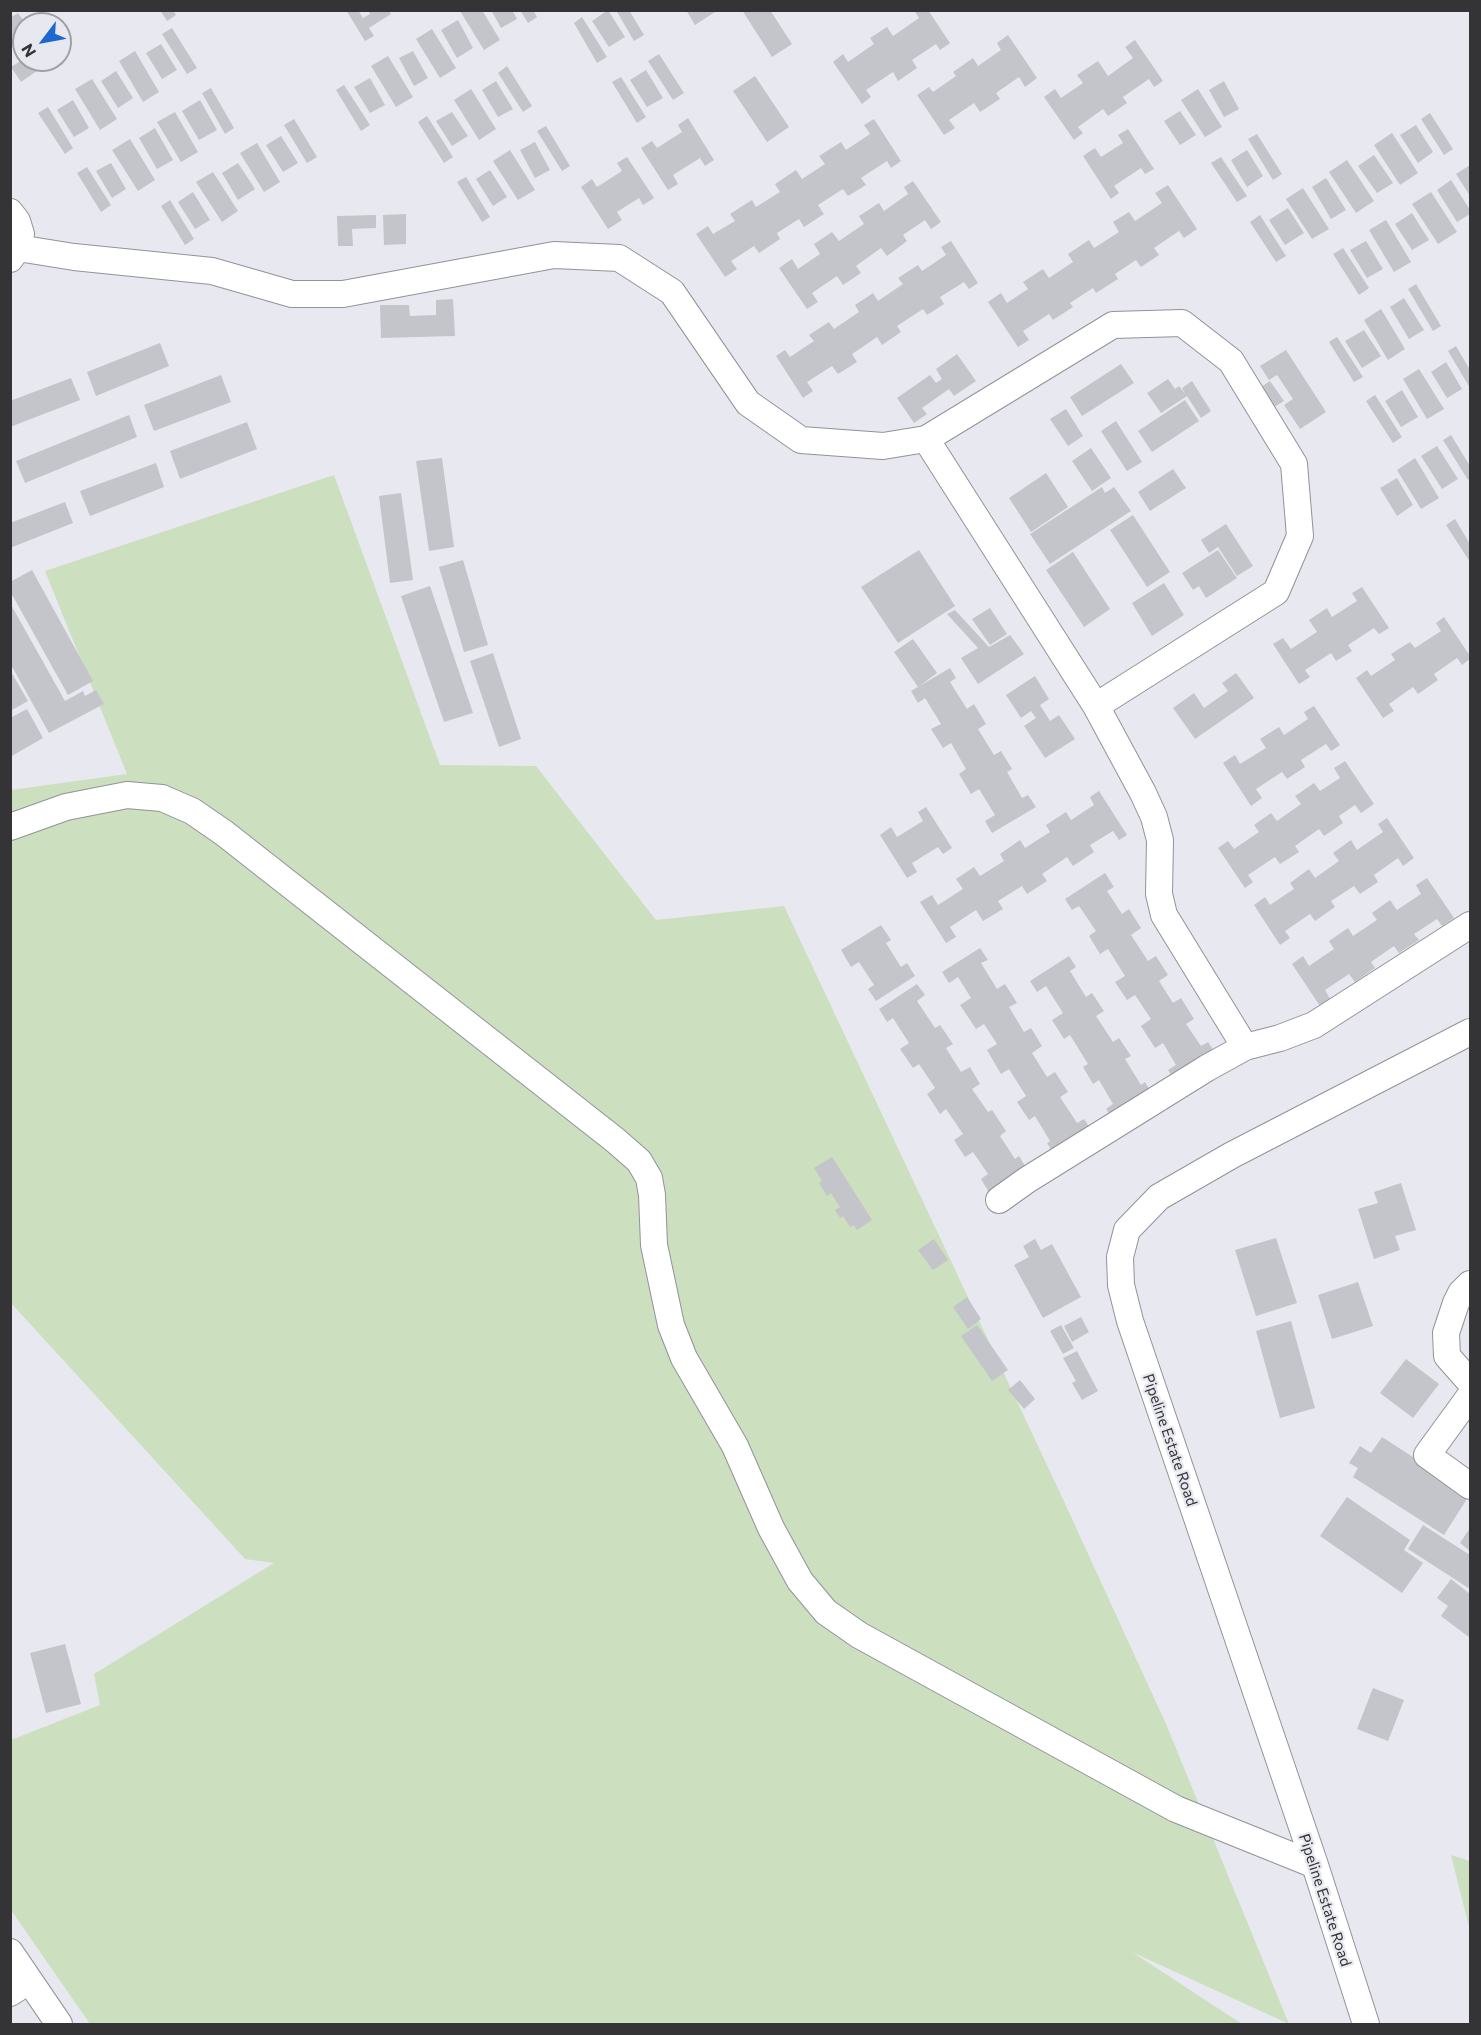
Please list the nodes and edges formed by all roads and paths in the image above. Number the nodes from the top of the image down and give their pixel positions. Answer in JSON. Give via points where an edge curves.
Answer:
{"nodes":[{"id":1,"x":10,"y":212,"type":"edge"},
{"id":2,"x":14,"y":253,"type":"edge"},
{"id":3,"x":926,"y":439,"type":"junction"},
{"id":4,"x":1096,"y":706,"type":"junction"},
{"id":5,"x":10,"y":827,"type":"edge"},
{"id":6,"x":1470,"y":925,"type":"edge"},
{"id":7,"x":1470,"y":1032,"type":"edge"},
{"id":8,"x":1245,"y":1047,"type":"junction"},
{"id":9,"x":999,"y":1200,"type":"dead end"},
{"id":10,"x":1470,"y":1284,"type":"edge"},
{"id":11,"x":1470,"y":1382,"type":"edge"},
{"id":12,"x":1470,"y":1396,"type":"edge"},
{"id":13,"x":1470,"y":1486,"type":"edge"},
{"id":14,"x":1315,"y":1865,"type":"junction"},
{"id":15,"x":10,"y":1952,"type":"edge"},
{"id":16,"x":20,"y":1987,"type":"edge"},
{"id":17,"x":59,"y":2025,"type":"edge"},
{"id":18,"x":1366,"y":2025,"type":"edge"}],
"edges":[{"from":1,"to":2,"type":"street","via":[[21,234]]},
{"from":2,"to":3,"type":"street","via":[[213,271],[292,294],[343,294],[554,255],[619,258],[672,291],[748,403],[801,440],[883,446]]},
{"from":3,"to":4,"type":"street"},
{"from":3,"to":4,"type":"street","via":[[1113,325],[1182,323],[1231,361],[1294,464],[1300,536],[1276,592]]},
{"from":4,"to":8,"type":"street","via":[[1154,817],[1160,840],[1159,894],[1164,915]]},
{"from":5,"to":14,"type":"street","via":[[66,807],[127,795],[162,798],[192,811],[615,1140],[639,1161],[648,1178],[654,1245],[671,1325],[684,1358],[735,1446],[771,1528],[800,1581],[826,1612],[859,1635],[1176,1809]]},
{"from":6,"to":8,"type":"street","via":[[1314,1025]]},
{"from":7,"to":14,"type":"street","name":"Pipeline Estate Road","via":[[1159,1197],[1127,1230],[1120,1257],[1121,1285],[1130,1321]]},
{"from":8,"to":9,"type":"street"},
{"from":10,"to":11,"type":"street","via":[[1456,1303],[1446,1333],[1447,1356]]},
{"from":12,"to":13,"type":"street","via":[[1426,1455]]},
{"from":14,"to":18,"type":"street","name":"Pipeline Estate Road"},
{"from":15,"to":16,"type":"street"},
{"from":16,"to":17,"type":"street"}]}
